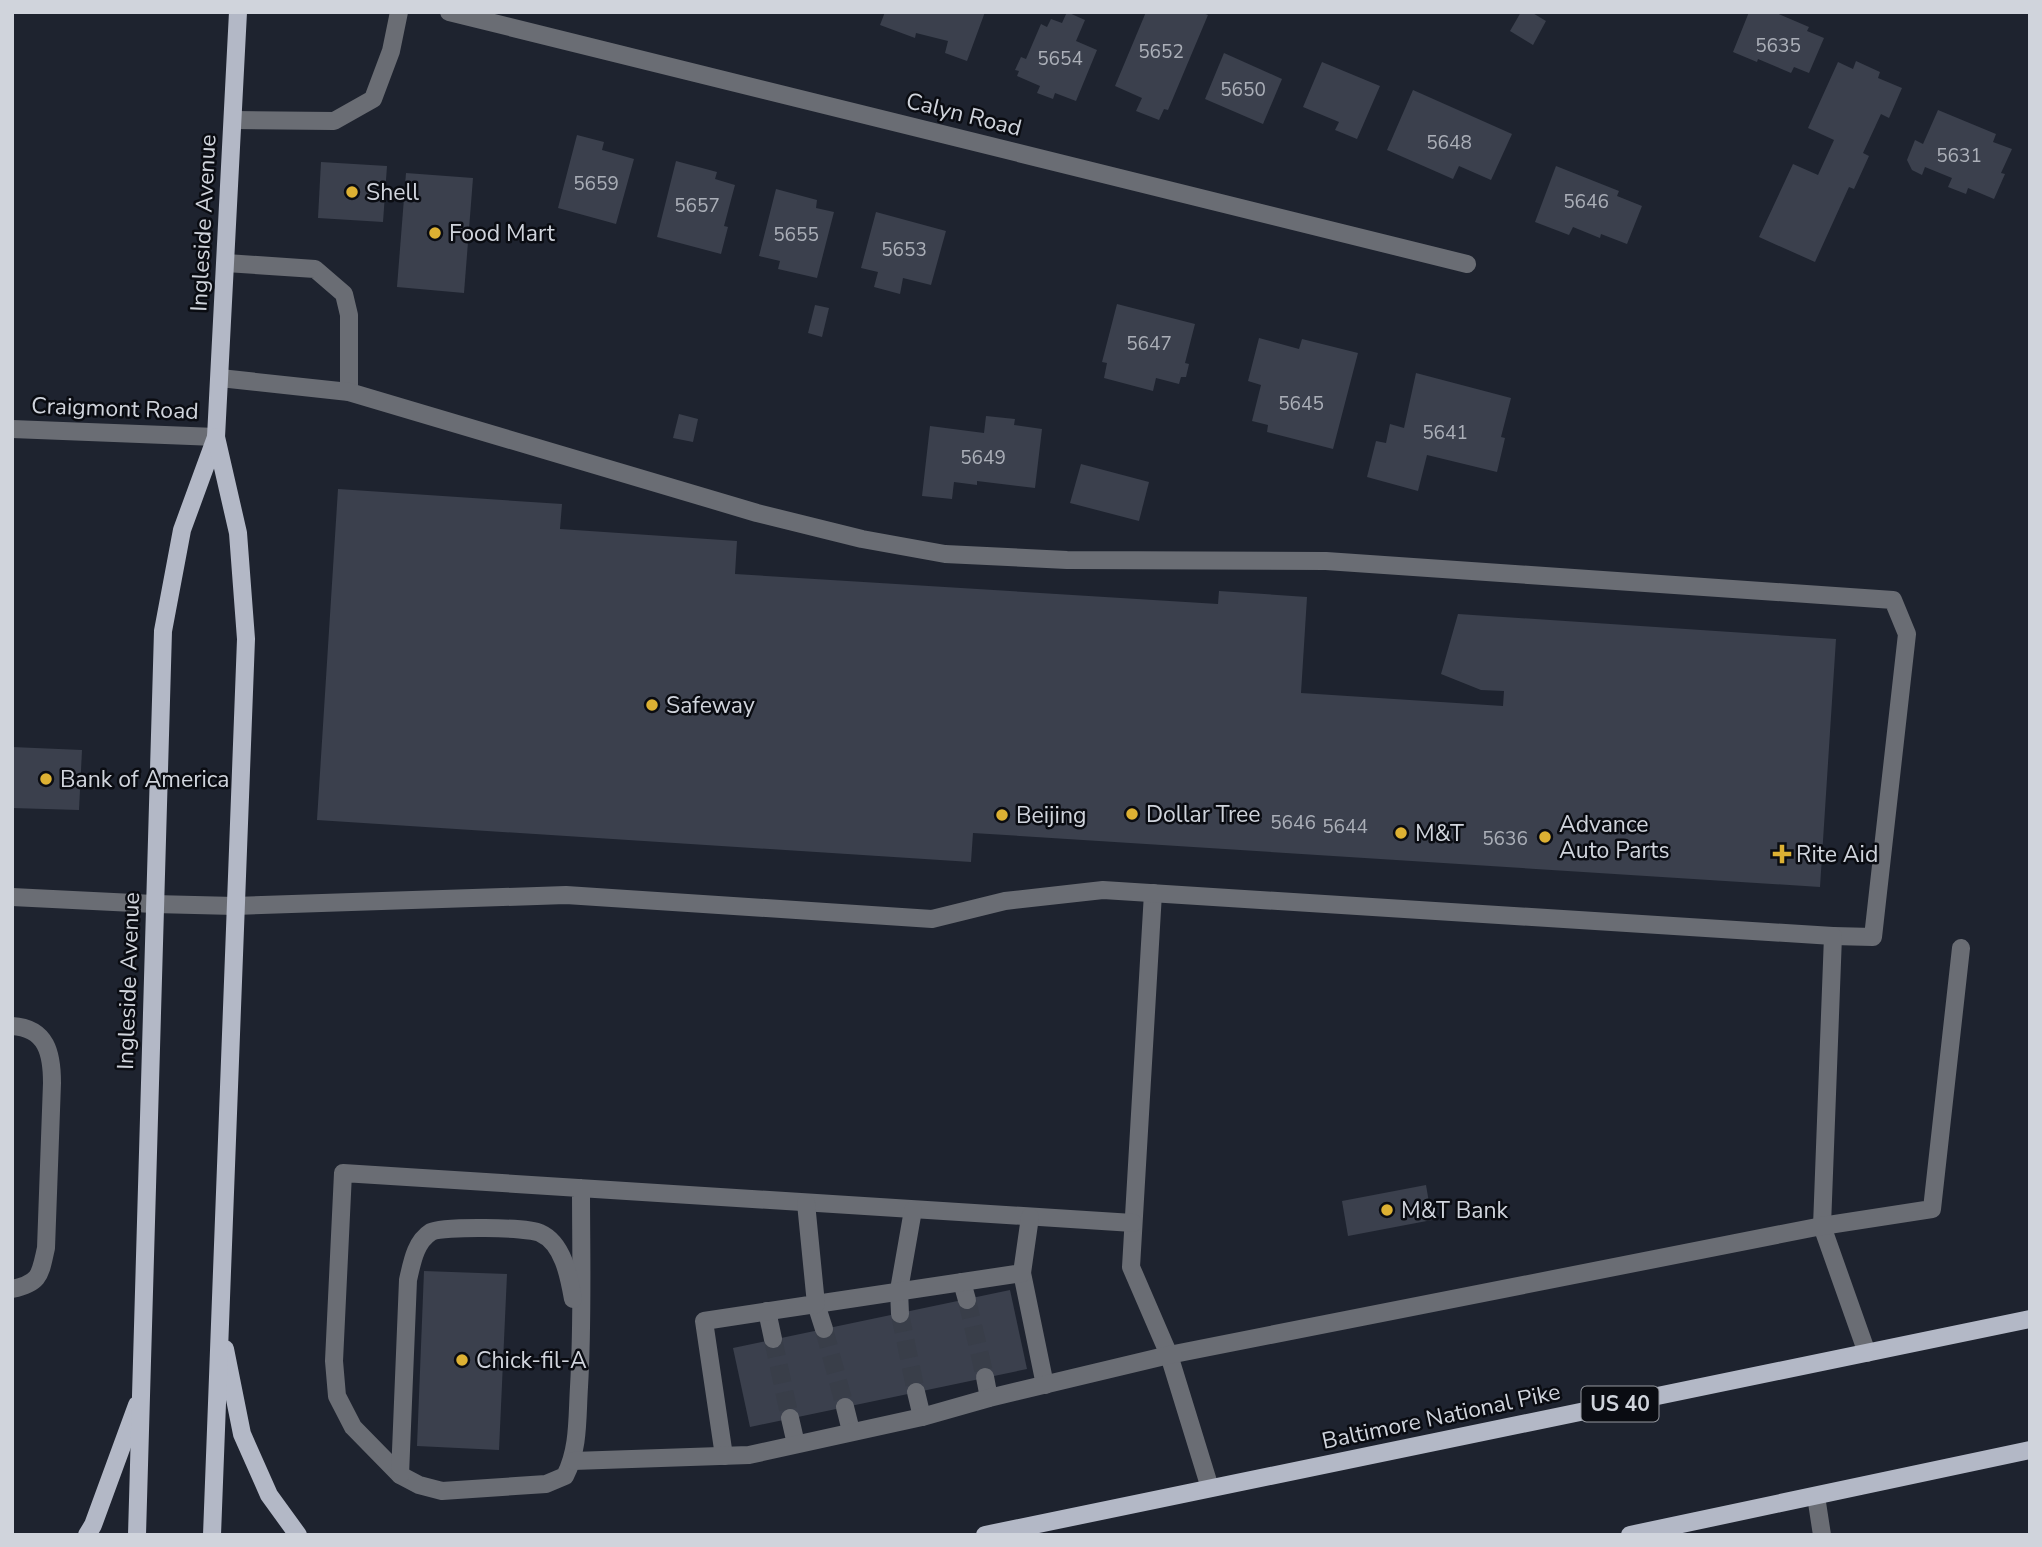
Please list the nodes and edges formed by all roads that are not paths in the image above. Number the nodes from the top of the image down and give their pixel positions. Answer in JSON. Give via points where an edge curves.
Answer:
{"nodes":[{"id":1,"x":238,"y":12,"type":"edge"},
{"id":2,"x":399,"y":12,"type":"edge"},
{"id":3,"x":449,"y":12,"type":"edge"},
{"id":4,"x":233,"y":120,"type":"junction"},
{"id":5,"x":226,"y":263,"type":"junction"},
{"id":6,"x":1467,"y":264,"type":"dead end"},
{"id":7,"x":220,"y":378,"type":"junction"},
{"id":8,"x":349,"y":392,"type":"junction"},
{"id":9,"x":12,"y":429,"type":"edge"},
{"id":10,"x":216,"y":437,"type":"junction"},
{"id":11,"x":1153,"y":893,"type":"junction"},
{"id":12,"x":12,"y":897,"type":"edge"},
{"id":13,"x":154,"y":904,"type":"junction"},
{"id":14,"x":235,"y":906,"type":"junction"},
{"id":15,"x":1833,"y":936,"type":"junction"},
{"id":16,"x":1961,"y":948,"type":"dead end"},
{"id":17,"x":12,"y":1026,"type":"edge"},
{"id":18,"x":580,"y":1188,"type":"junction"},
{"id":19,"x":806,"y":1203,"type":"junction"},
{"id":20,"x":914,"y":1210,"type":"junction"},
{"id":21,"x":1030,"y":1217,"type":"junction"},
{"id":22,"x":1133,"y":1223,"type":"junction"},
{"id":23,"x":1822,"y":1226,"type":"junction"},
{"id":24,"x":1022,"y":1273,"type":"junction"},
{"id":25,"x":12,"y":1289,"type":"edge"},
{"id":26,"x":899,"y":1290,"type":"junction"},
{"id":27,"x":816,"y":1304,"type":"junction"},
{"id":28,"x":767,"y":1311,"type":"junction"},
{"id":29,"x":900,"y":1314,"type":"tunnel mouth"},
{"id":30,"x":219,"y":1319,"type":"junction"},
{"id":31,"x":2030,"y":1319,"type":"edge"},
{"id":32,"x":824,"y":1329,"type":"tunnel mouth"},
{"id":33,"x":773,"y":1339,"type":"tunnel mouth"},
{"id":34,"x":581,"y":1343,"type":"junction"},
{"id":35,"x":1867,"y":1353,"type":"junction"},
{"id":36,"x":1170,"y":1355,"type":"junction"},
{"id":37,"x":985,"y":1377,"type":"tunnel mouth"},
{"id":38,"x":1045,"y":1385,"type":"junction"},
{"id":39,"x":142,"y":1392,"type":"junction"},
{"id":40,"x":916,"y":1392,"type":"tunnel mouth"},
{"id":41,"x":989,"y":1398,"type":"junction"},
{"id":42,"x":845,"y":1407,"type":"tunnel mouth"},
{"id":43,"x":922,"y":1417,"type":"junction"},
{"id":44,"x":790,"y":1418,"type":"tunnel mouth"},
{"id":45,"x":851,"y":1431,"type":"junction"},
{"id":46,"x":796,"y":1444,"type":"junction"},
{"id":47,"x":2030,"y":1450,"type":"edge"},
{"id":48,"x":724,"y":1456,"type":"junction"},
{"id":49,"x":573,"y":1461,"type":"junction"},
{"id":50,"x":400,"y":1475,"type":"junction"},
{"id":51,"x":1210,"y":1488,"type":"junction"},
{"id":52,"x":1816,"y":1496,"type":"junction"},
{"id":53,"x":1687,"y":1529,"type":"edge"},
{"id":54,"x":87,"y":1535,"type":"edge"},
{"id":55,"x":137,"y":1535,"type":"edge"},
{"id":56,"x":212,"y":1535,"type":"edge"},
{"id":57,"x":298,"y":1535,"type":"edge"},
{"id":58,"x":985,"y":1535,"type":"edge"},
{"id":59,"x":1630,"y":1535,"type":"edge"},
{"id":60,"x":1822,"y":1535,"type":"edge"}],
"edges":[{"from":1,"to":4,"type":"main road","name":"Ingleside Avenue"},
{"from":2,"to":4,"type":"street","via":[[391,51],[373,99],[334,121]]},
{"from":3,"to":6,"type":"street","name":"Calyn Road"},
{"from":4,"to":5,"type":"main road","name":"Ingleside Avenue"},
{"from":5,"to":7,"type":"main road","name":"Ingleside Avenue"},
{"from":5,"to":8,"type":"street","via":[[315,269],[344,293],[349,315]]},
{"from":7,"to":8,"type":"street"},
{"from":7,"to":10,"type":"main road","name":"Ingleside Avenue"},
{"from":8,"to":15,"type":"street","via":[[757,513],[945,554],[1068,560],[1326,561],[1893,600],[1907,634],[1873,937]]},
{"from":9,"to":10,"type":"street","name":"Craigmont Road"},
{"from":10,"to":13,"type":"main road","name":"Ingleside Avenue","via":[[182,530],[163,631]]},
{"from":10,"to":14,"type":"main road","name":"Ingleside Avenue","via":[[238,533],[246,639]]},
{"from":11,"to":14,"type":"street","via":[[1103,890],[1050,895],[932,919],[566,895]]},
{"from":11,"to":15,"type":"street"},
{"from":11,"to":22,"type":"street"},
{"from":12,"to":13,"type":"street"},
{"from":13,"to":14,"type":"street"},
{"from":13,"to":39,"type":"main road","name":"Ingleside Avenue"},
{"from":14,"to":30,"type":"main road","name":"Ingleside Avenue"},
{"from":15,"to":23,"type":"street"},
{"from":16,"to":23,"type":"street","via":[[1932,1209]]},
{"from":17,"to":25,"type":"street","via":[[38,1034],[48,1047],[52,1068],[46,1248],[40,1273],[29,1285]]},
{"from":18,"to":19,"type":"street"},
{"from":18,"to":34,"type":"street"},
{"from":18,"to":50,"type":"street","via":[[343,1173],[334,1361],[337,1396],[353,1427]]},
{"from":19,"to":20,"type":"street"},
{"from":19,"to":27,"type":"street"},
{"from":20,"to":21,"type":"street"},
{"from":20,"to":26,"type":"street"},
{"from":21,"to":22,"type":"street"},
{"from":21,"to":24,"type":"street"},
{"from":22,"to":36,"type":"street","via":[[1131,1267]]},
{"from":23,"to":35,"type":"street"},
{"from":23,"to":36,"type":"street"},
{"from":24,"to":26,"type":"street","via":[[965,1291]]},
{"from":24,"to":38,"type":"street"},
{"from":26,"to":27,"type":"street"},
{"from":26,"to":29,"type":"street"},
{"from":27,"to":28,"type":"street"},
{"from":27,"to":32,"type":"street"},
{"from":28,"to":33,"type":"street"},
{"from":28,"to":48,"type":"street","via":[[704,1321]]},
{"from":30,"to":56,"type":"main road","name":"Ingleside Avenue"},
{"from":30,"to":57,"type":"main road","via":[[242,1434],[269,1495]]},
{"from":31,"to":35,"type":"main road","name":"Baltimore National Pike","number":"US 40"},
{"from":34,"to":49,"type":"street"},
{"from":34,"to":50,"type":"street","via":[[567,1266],[540,1233],[520,1229],[432,1231],[412,1258],[408,1280]]},
{"from":35,"to":51,"type":"main road","name":"Baltimore National Pike","number":"US 40"},
{"from":36,"to":38,"type":"street"},
{"from":36,"to":51,"type":"street"},
{"from":37,"to":41,"type":"street"},
{"from":38,"to":41,"type":"street"},
{"from":39,"to":54,"type":"main road"},
{"from":39,"to":55,"type":"main road","name":"Ingleside Avenue"},
{"from":40,"to":43,"type":"street"},
{"from":41,"to":43,"type":"street"},
{"from":42,"to":45,"type":"street"},
{"from":43,"to":45,"type":"street"},
{"from":44,"to":46,"type":"street"},
{"from":45,"to":46,"type":"street"},
{"from":46,"to":48,"type":"street"},
{"from":47,"to":52,"type":"main road"},
{"from":48,"to":49,"type":"street"},
{"from":49,"to":50,"type":"street","via":[[565,1476],[546,1484],[442,1491]]},
{"from":51,"to":58,"type":"main road","name":"Baltimore National Pike","number":"US 40"},
{"from":52,"to":53,"type":"main road"},
{"from":52,"to":60,"type":"street"},
{"from":53,"to":59,"type":"main road"}]}
